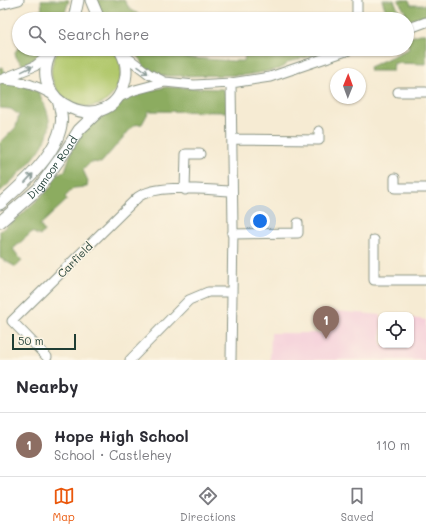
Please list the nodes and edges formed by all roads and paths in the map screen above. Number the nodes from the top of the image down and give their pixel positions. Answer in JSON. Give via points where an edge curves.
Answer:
{"nodes":[{"id":1,"x":19,"y":0,"type":"edge"},
{"id":2,"x":78,"y":0,"type":"edge"},
{"id":3,"x":91,"y":0,"type":"edge"},
{"id":4,"x":357,"y":0,"type":"edge"},
{"id":5,"x":0,"y":5,"type":"edge"},
{"id":6,"x":75,"y":12,"type":"edge"},
{"id":7,"x":96,"y":12,"type":"edge"},
{"id":8,"x":357,"y":12,"type":"edge"},
{"id":9,"x":426,"y":22,"type":"edge"},
{"id":10,"x":414,"y":26,"type":"edge"},
{"id":11,"x":47,"y":56,"type":"edge"},
{"id":12,"x":50,"y":56,"type":"edge"},
{"id":13,"x":123,"y":56,"type":"edge"},
{"id":14,"x":127,"y":56,"type":"edge"},
{"id":15,"x":332,"y":56,"type":"edge"},
{"id":16,"x":0,"y":80,"type":"edge"},
{"id":17,"x":165,"y":82,"type":"junction"},
{"id":18,"x":231,"y":83,"type":"junction"},
{"id":19,"x":398,"y":92,"type":"dead end"},
{"id":20,"x":426,"y":92,"type":"edge"},
{"id":21,"x":55,"y":98,"type":"junction"},
{"id":22,"x":117,"y":98,"type":"junction"},
{"id":23,"x":101,"y":109,"type":"junction"},
{"id":24,"x":320,"y":131,"type":"dead end"},
{"id":25,"x":232,"y":139,"type":"junction"},
{"id":26,"x":200,"y":154,"type":"dead end"},
{"id":27,"x":395,"y":178,"type":"dead end"},
{"id":28,"x":426,"y":188,"type":"edge"},
{"id":29,"x":185,"y":190,"type":"junction"},
{"id":30,"x":232,"y":191,"type":"junction"},
{"id":31,"x":0,"y":204,"type":"edge"},
{"id":32,"x":0,"y":222,"type":"edge"},
{"id":33,"x":298,"y":223,"type":"dead end"},
{"id":34,"x":232,"y":234,"type":"junction"},
{"id":35,"x":374,"y":240,"type":"dead end"},
{"id":36,"x":426,"y":280,"type":"edge"},
{"id":37,"x":231,"y":292,"type":"junction"},
{"id":38,"x":47,"y":357,"type":"dead end"},
{"id":39,"x":130,"y":360,"type":"edge"},
{"id":40,"x":232,"y":360,"type":"edge"}],
"edges":[{"from":1,"to":5,"type":"street"},
{"from":2,"to":6,"type":"street"},
{"from":3,"to":7,"type":"street"},
{"from":4,"to":8,"type":"street"},
{"from":9,"to":10,"type":"street"},
{"from":16,"to":11,"type":"street","one_way":true,"via":[[34,66]]},
{"from":12,"to":21,"type":"street","name":"Digmoor Road","via":[[46,65],[46,77]]},
{"from":13,"to":22,"type":"street","via":[[126,77]]},
{"from":14,"to":17,"type":"street","one_way":true,"via":[[149,74]]},
{"from":15,"to":18,"type":"street","via":[[270,77]]},
{"from":16,"to":21,"type":"street","via":[[20,80],[39,86]]},
{"from":17,"to":18,"type":"street","via":[[194,85]]},
{"from":17,"to":22,"type":"street"},
{"from":18,"to":25,"type":"street"},
{"from":19,"to":20,"type":"street"},
{"from":21,"to":23,"type":"street","via":[[78,111],[90,112]]},
{"from":31,"to":21,"type":"street","name":"Digmoor Road","one_way":true,"via":[[28,179],[59,135],[61,113]]},
{"from":22,"to":23,"type":"street","name":"Digmoor Road"},
{"from":23,"to":32,"type":"street","name":"Digmoor Road","via":[[79,130],[38,189]]},
{"from":24,"to":25,"type":"street","via":[[319,140]]},
{"from":25,"to":30,"type":"street"},
{"from":26,"to":29,"type":"street","via":[[186,154]]},
{"from":27,"to":28,"type":"street","via":[[395,188]]},
{"from":29,"to":30,"type":"street","name":"Carfield"},
{"from":29,"to":38,"type":"street","name":"Carfield","via":[[154,190],[138,198],[12,321]]},
{"from":30,"to":34,"type":"street"},
{"from":33,"to":34,"type":"street","via":[[298,233]]},
{"from":34,"to":37,"type":"street"},
{"from":35,"to":36,"type":"street","via":[[374,280]]},
{"from":37,"to":39,"type":"street","via":[[208,292],[189,300]]},
{"from":37,"to":40,"type":"street"}]}
